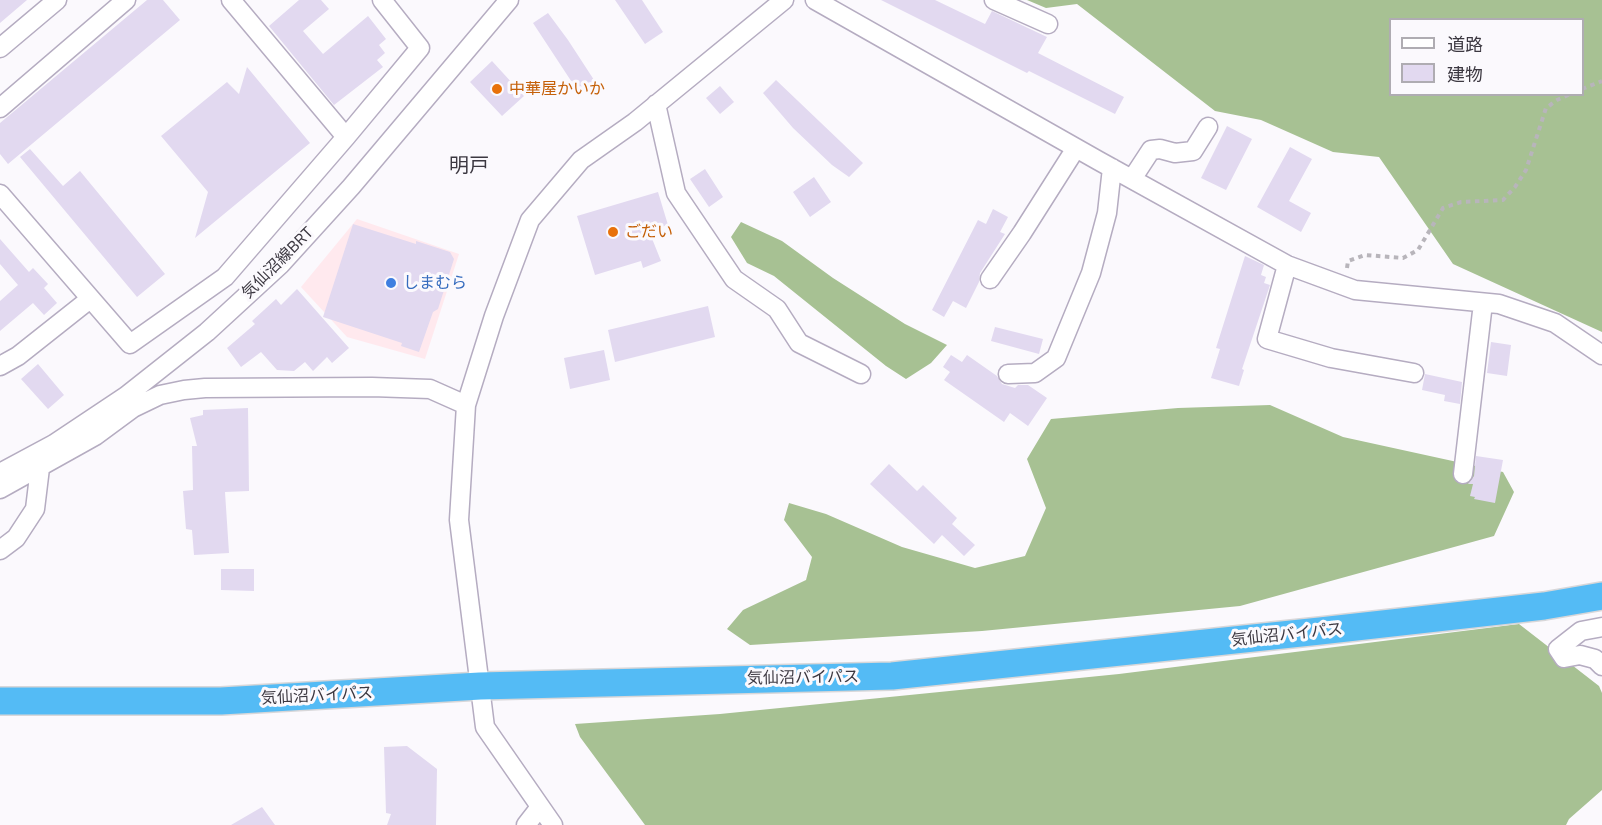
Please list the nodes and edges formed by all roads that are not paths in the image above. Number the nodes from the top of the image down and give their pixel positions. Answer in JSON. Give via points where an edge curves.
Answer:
{"nodes":[{"id":1,"x":57,"y":0,"type":"edge"},
{"id":2,"x":126,"y":0,"type":"edge"},
{"id":3,"x":231,"y":0,"type":"edge"},
{"id":4,"x":382,"y":0,"type":"edge"},
{"id":5,"x":509,"y":0,"type":"edge"},
{"id":6,"x":784,"y":0,"type":"edge"},
{"id":7,"x":815,"y":0,"type":"edge"},
{"id":8,"x":994,"y":0,"type":"edge"},
{"id":9,"x":1048,"y":24,"type":"dead end"},
{"id":10,"x":0,"y":48,"type":"edge"},
{"id":11,"x":656,"y":104,"type":"junction"},
{"id":12,"x":0,"y":108,"type":"edge"},
{"id":13,"x":1208,"y":126,"type":"dead end"},
{"id":14,"x":346,"y":137,"type":"junction"},
{"id":15,"x":1076,"y":148,"type":"junction"},
{"id":16,"x":1112,"y":168,"type":"junction"},
{"id":17,"x":1132,"y":179,"type":"junction"},
{"id":18,"x":0,"y":194,"type":"edge"},
{"id":19,"x":1287,"y":265,"type":"junction"},
{"id":20,"x":990,"y":279,"type":"dead end"},
{"id":21,"x":90,"y":299,"type":"junction"},
{"id":22,"x":1483,"y":303,"type":"junction"},
{"id":23,"x":1602,"y":355,"type":"edge"},
{"id":24,"x":0,"y":366,"type":"edge"},
{"id":25,"x":1414,"y":373,"type":"dead end"},
{"id":26,"x":861,"y":374,"type":"dead end"},
{"id":27,"x":1008,"y":374,"type":"dead end"},
{"id":28,"x":466,"y":405,"type":"junction"},
{"id":29,"x":40,"y":468,"type":"junction"},
{"id":30,"x":0,"y":473,"type":"edge"},
{"id":31,"x":1463,"y":474,"type":"dead end"},
{"id":32,"x":0,"y":489,"type":"edge"},
{"id":33,"x":0,"y":550,"type":"edge"},
{"id":34,"x":1602,"y":596,"type":"edge"},
{"id":35,"x":1602,"y":627,"type":"edge"},
{"id":36,"x":1602,"y":666,"type":"edge"},
{"id":37,"x":480,"y":686,"type":"junction"},
{"id":38,"x":0,"y":701,"type":"edge"},
{"id":39,"x":540,"y":807,"type":"junction"},
{"id":40,"x":526,"y":825,"type":"edge"},
{"id":41,"x":553,"y":825,"type":"edge"}],
"edges":[{"from":1,"to":10,"type":"street"},
{"from":2,"to":12,"type":"street"},
{"from":3,"to":14,"type":"street"},
{"from":4,"to":14,"type":"street","via":[[420,48]]},
{"from":5,"to":30,"type":"street","name":"気仙沼線BRT","via":[[281,264],[207,332],[126,396],[54,444]]},
{"from":6,"to":11,"type":"street"},
{"from":7,"to":15,"type":"street"},
{"from":8,"to":9,"type":"street"},
{"from":11,"to":26,"type":"street","via":[[676,194],[734,279],[777,309],[799,343]]},
{"from":11,"to":28,"type":"street","via":[[581,160],[530,220]]},
{"from":13,"to":17,"type":"street","via":[[1193,151],[1151,150]]},
{"from":14,"to":21,"type":"street","via":[[225,277],[130,344]]},
{"from":15,"to":16,"type":"street"},
{"from":15,"to":20,"type":"street"},
{"from":16,"to":17,"type":"street"},
{"from":16,"to":27,"type":"street","via":[[1107,213],[1091,273],[1056,358],[1035,373]]},
{"from":17,"to":19,"type":"street"},
{"from":18,"to":21,"type":"street"},
{"from":19,"to":22,"type":"street","via":[[1355,290]]},
{"from":19,"to":25,"type":"street","via":[[1267,339],[1331,358]]},
{"from":21,"to":24,"type":"street"},
{"from":22,"to":23,"type":"street","via":[[1499,304],[1555,323]]},
{"from":22,"to":31,"type":"street"},
{"from":28,"to":29,"type":"street","via":[[430,389],[184,390],[160,395],[133,408]]},
{"from":28,"to":37,"type":"street","via":[[459,520]]},
{"from":29,"to":32,"type":"street"},
{"from":29,"to":33,"type":"street","via":[[35,509],[16,538]]},
{"from":34,"to":37,"type":"highway","name":"気仙沼バイパス","via":[[1320,632],[892,676]]},
{"from":35,"to":36,"type":"street","via":[[1581,631],[1557,650],[1564,658],[1580,655],[1595,659]]},
{"from":37,"to":38,"type":"highway","name":"気仙沼バイパス","via":[[221,701]]},
{"from":37,"to":39,"type":"street","via":[[485,727]]},
{"from":39,"to":40,"type":"street"},
{"from":39,"to":41,"type":"street"}]}
